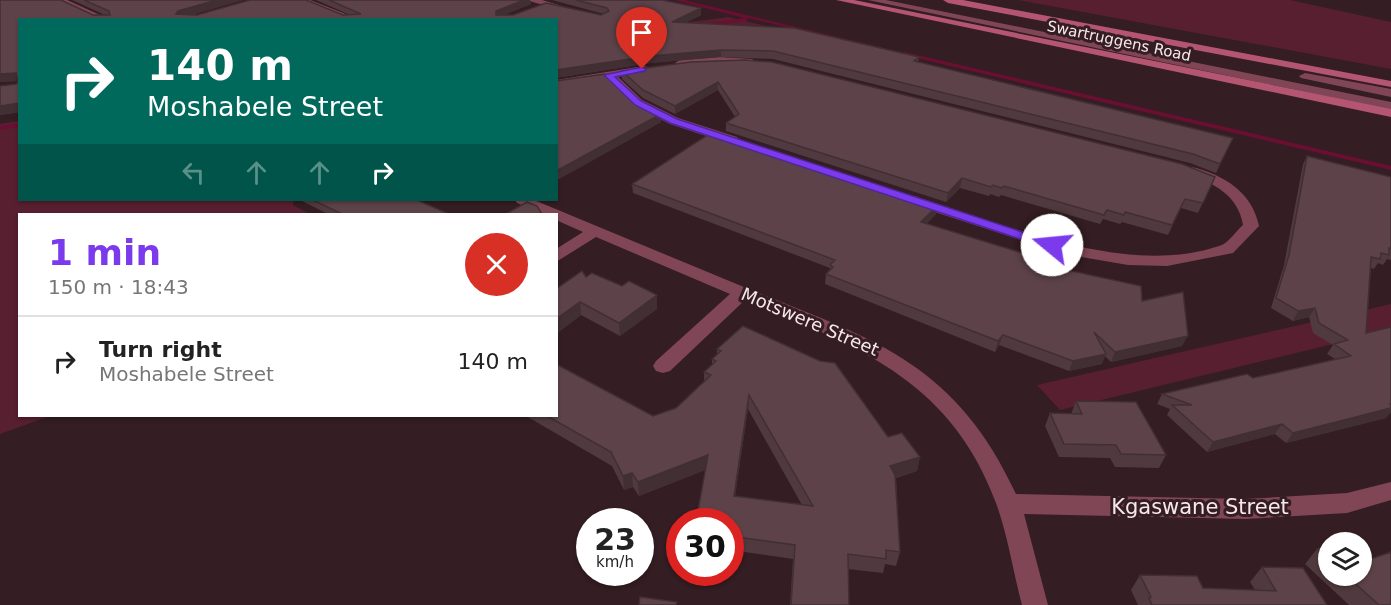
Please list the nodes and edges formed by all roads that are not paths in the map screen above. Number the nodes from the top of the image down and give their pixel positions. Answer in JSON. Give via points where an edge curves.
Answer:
{"nodes":[{"id":1,"x":77,"y":0,"type":"edge"},
{"id":2,"x":302,"y":0,"type":"edge"},
{"id":3,"x":531,"y":0,"type":"edge"},
{"id":4,"x":841,"y":0,"type":"edge"},
{"id":5,"x":873,"y":0,"type":"edge"},
{"id":6,"x":921,"y":0,"type":"edge"},
{"id":7,"x":948,"y":0,"type":"edge"},
{"id":8,"x":63,"y":1,"type":"edge"},
{"id":9,"x":546,"y":4,"type":"junction"},
{"id":10,"x":528,"y":10,"type":"edge"},
{"id":11,"x":580,"y":12,"type":"edge"},
{"id":12,"x":101,"y":18,"type":"edge"},
{"id":13,"x":351,"y":18,"type":"edge"},
{"id":14,"x":763,"y":63,"type":"edge"},
{"id":15,"x":609,"y":75,"type":"junction"},
{"id":16,"x":558,"y":84,"type":"edge"},
{"id":17,"x":1391,"y":84,"type":"edge"},
{"id":18,"x":1391,"y":93,"type":"edge"},
{"id":19,"x":1391,"y":106,"type":"edge"},
{"id":20,"x":1391,"y":113,"type":"edge"},
{"id":21,"x":742,"y":143,"type":"edge"},
{"id":22,"x":1181,"y":168,"type":"edge"},
{"id":23,"x":901,"y":196,"type":"edge"},
{"id":24,"x":524,"y":201,"type":"edge"},
{"id":25,"x":553,"y":213,"type":"edge"},
{"id":26,"x":558,"y":215,"type":"edge"},
{"id":27,"x":595,"y":231,"type":"junction"},
{"id":28,"x":558,"y":256,"type":"edge"},
{"id":29,"x":742,"y":293,"type":"junction"},
{"id":30,"x":663,"y":366,"type":"dead end"},
{"id":31,"x":1391,"y":491,"type":"edge"},
{"id":32,"x":1008,"y":504,"type":"junction"},
{"id":33,"x":1035,"y":605,"type":"edge"}],
"edges":[{"from":1,"to":8,"type":"street"},
{"from":2,"to":13,"type":"street"},
{"from":3,"to":9,"type":"street"},
{"from":4,"to":20,"type":"main road","name":"Swartruggens Road"},
{"from":5,"to":19,"type":"street"},
{"from":6,"to":18,"type":"street"},
{"from":7,"to":17,"type":"main road","name":"Swartruggens Road"},
{"from":8,"to":12,"type":"street"},
{"from":9,"to":10,"type":"street"},
{"from":9,"to":11,"type":"street"},
{"from":14,"to":15,"type":"street","via":[[719,60]]},
{"from":15,"to":16,"type":"street"},
{"from":15,"to":21,"type":"street","via":[[647,108]]},
{"from":22,"to":23,"type":"street","via":[[1226,186],[1251,213],[1251,226],[1227,250],[1167,261],[1093,255],[1014,234]]},
{"from":24,"to":25,"type":"street","name":"Motswere Street"},
{"from":26,"to":27,"type":"street","name":"Motswere Street"},
{"from":27,"to":28,"type":"street"},
{"from":27,"to":29,"type":"street","name":"Motswere Street"},
{"from":29,"to":30,"type":"street"},
{"from":29,"to":32,"type":"street","name":"Motswere Street","via":[[844,333],[925,382],[961,420]]},
{"from":31,"to":32,"type":"street","name":"Kgaswane Street","via":[[1347,503],[1245,509]]},
{"from":32,"to":33,"type":"street","name":"Motswere Street"}]}
